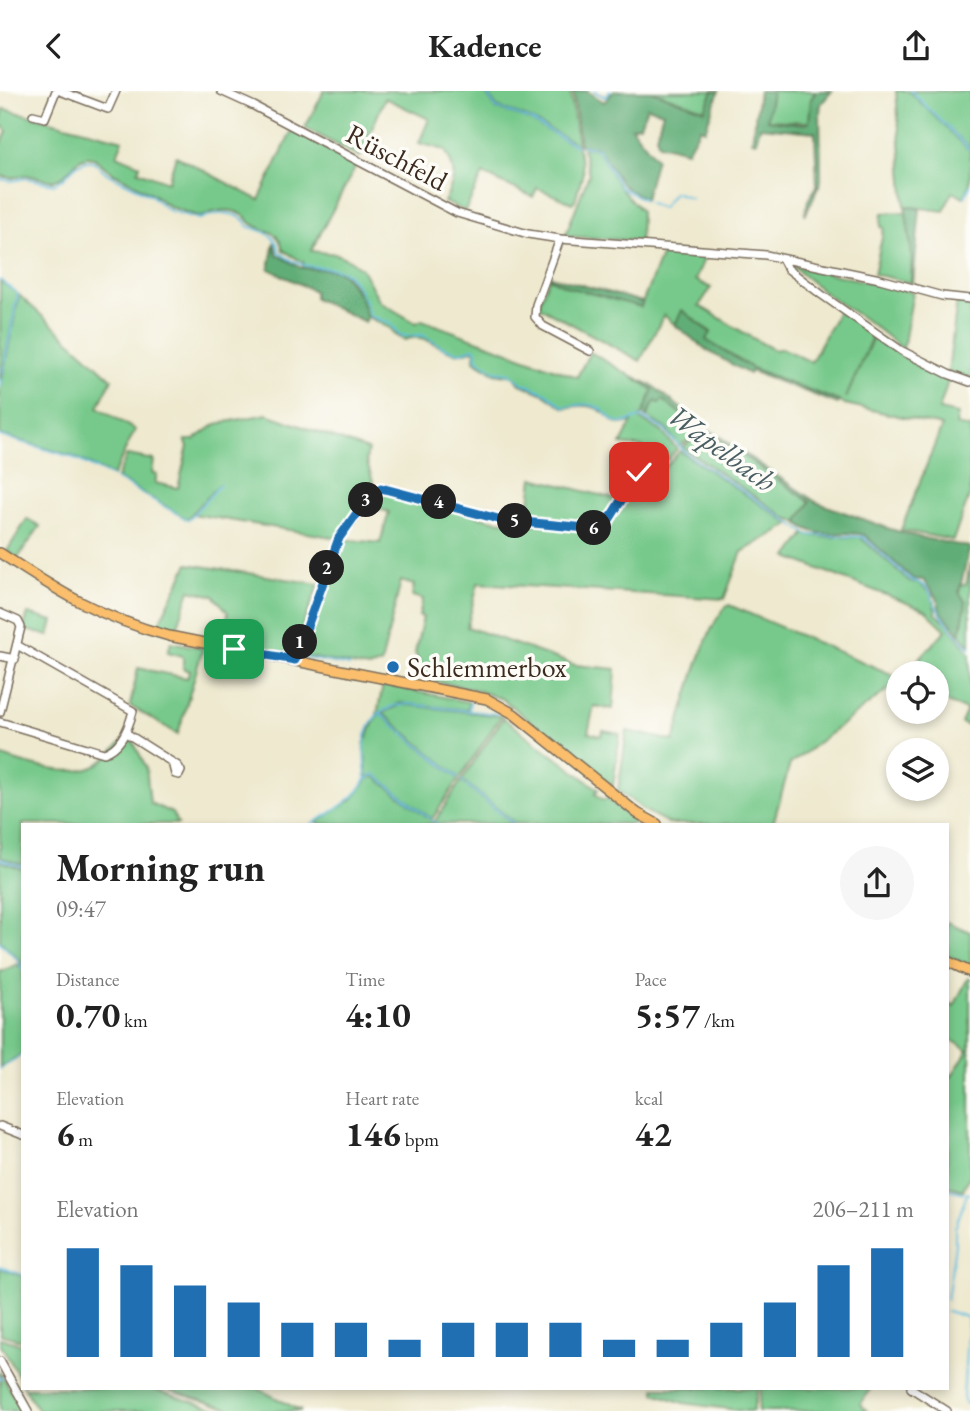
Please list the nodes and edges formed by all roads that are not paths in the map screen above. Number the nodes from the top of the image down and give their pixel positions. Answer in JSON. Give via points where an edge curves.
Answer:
{"nodes":[{"id":1,"x":58,"y":91,"type":"edge"},
{"id":2,"x":116,"y":91,"type":"edge"},
{"id":3,"x":221,"y":91,"type":"edge"},
{"id":4,"x":33,"y":115,"type":"dead end"},
{"id":5,"x":560,"y":239,"type":"junction"},
{"id":6,"x":783,"y":260,"type":"junction"},
{"id":7,"x":970,"y":299,"type":"edge"},
{"id":8,"x":590,"y":351,"type":"dead end"},
{"id":9,"x":970,"y":382,"type":"edge"},
{"id":10,"x":639,"y":472,"type":"dead end"},
{"id":11,"x":0,"y":553,"type":"edge"},
{"id":12,"x":0,"y":613,"type":"edge"},
{"id":13,"x":17,"y":645,"type":"junction"},
{"id":14,"x":0,"y":656,"type":"edge"},
{"id":15,"x":15,"y":659,"type":"junction"},
{"id":16,"x":295,"y":660,"type":"junction"},
{"id":17,"x":0,"y":712,"type":"edge"},
{"id":18,"x":0,"y":722,"type":"edge"},
{"id":19,"x":126,"y":733,"type":"junction"},
{"id":20,"x":172,"y":762,"type":"dead end"},
{"id":21,"x":655,"y":823,"type":"edge"},
{"id":22,"x":949,"y":962,"type":"edge"},
{"id":23,"x":970,"y":972,"type":"edge"},
{"id":24,"x":0,"y":1126,"type":"edge"},
{"id":25,"x":21,"y":1134,"type":"edge"},
{"id":26,"x":0,"y":1361,"type":"edge"},
{"id":27,"x":914,"y":1390,"type":"edge"},
{"id":28,"x":28,"y":1411,"type":"edge"},
{"id":29,"x":947,"y":1411,"type":"edge"}],
"edges":[{"from":1,"to":2,"type":"street","via":[[108,109]]},
{"from":1,"to":4,"type":"street","via":[[45,118]]},
{"from":3,"to":5,"type":"street","name":"Rüschfeld","via":[[457,213],[528,235]]},
{"from":5,"to":6,"type":"street","name":"Rüschfeld"},
{"from":5,"to":8,"type":"street","via":[[535,317]]},
{"from":6,"to":7,"type":"street","name":"Rüschfeld"},
{"from":6,"to":9,"type":"street","via":[[822,295],[902,351]]},
{"from":10,"to":16,"type":"street","via":[[607,523],[597,529],[502,520],[377,489],[339,538]]},
{"from":11,"to":16,"type":"main road","via":[[77,602],[133,626]]},
{"from":12,"to":13,"type":"street","via":[[21,623]]},
{"from":13,"to":15,"type":"street"},
{"from":13,"to":19,"type":"street","via":[[133,711]]},
{"from":14,"to":15,"type":"street"},
{"from":15,"to":17,"type":"street"},
{"from":16,"to":21,"type":"main road","via":[[487,699],[514,714]]},
{"from":18,"to":19,"type":"street","via":[[104,753]]},
{"from":19,"to":20,"type":"street"},
{"from":22,"to":23,"type":"main road"},
{"from":24,"to":25,"type":"street"},
{"from":26,"to":28,"type":"street"},
{"from":27,"to":29,"type":"street"}]}
